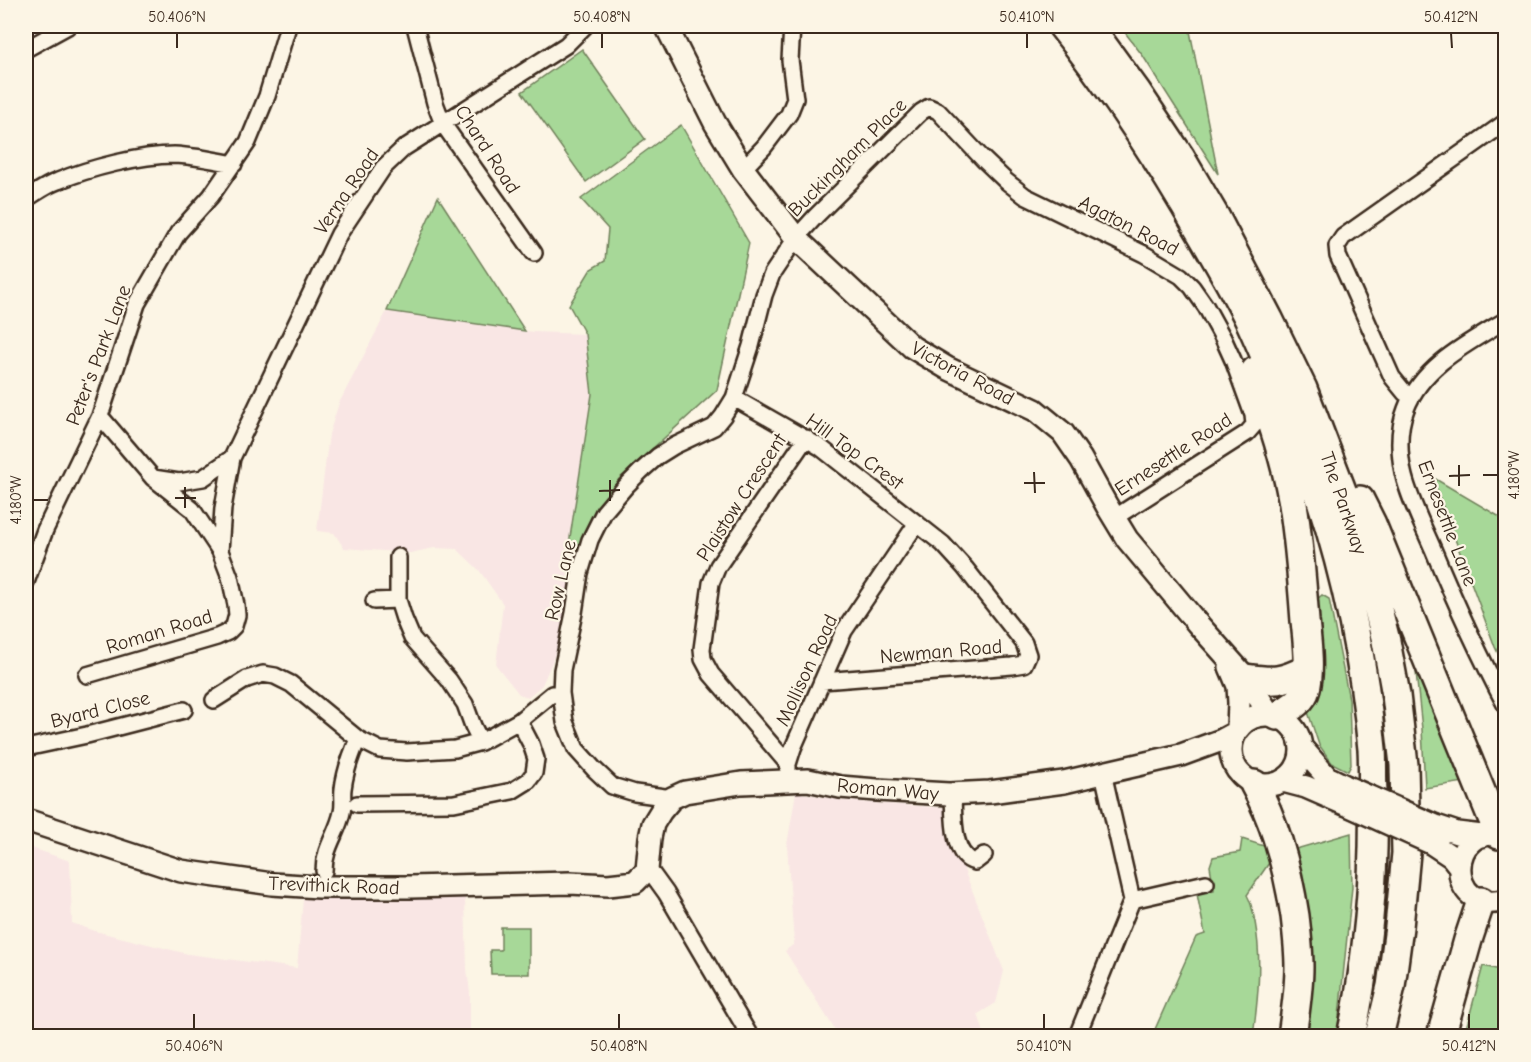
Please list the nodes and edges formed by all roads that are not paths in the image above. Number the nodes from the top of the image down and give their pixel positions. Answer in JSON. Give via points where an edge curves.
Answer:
{"nodes":[{"id":1,"x":68,"y":26,"type":"edge"},
{"id":2,"x":288,"y":26,"type":"edge"},
{"id":3,"x":415,"y":26,"type":"edge"},
{"id":4,"x":585,"y":26,"type":"edge"},
{"id":5,"x":666,"y":26,"type":"edge"},
{"id":6,"x":792,"y":26,"type":"edge"},
{"id":7,"x":1062,"y":26,"type":"edge"},
{"id":8,"x":1089,"y":26,"type":"edge"},
{"id":9,"x":26,"y":49,"type":"edge"},
{"id":10,"x":929,"y":107,"type":"joint"},
{"id":11,"x":1506,"y":122,"type":"edge"},
{"id":12,"x":443,"y":124,"type":"junction"},
{"id":13,"x":234,"y":164,"type":"junction"},
{"id":14,"x":743,"y":169,"type":"junction"},
{"id":15,"x":26,"y":199,"type":"edge"},
{"id":16,"x":796,"y":238,"type":"junction"},
{"id":17,"x":534,"y":253,"type":"dead end"},
{"id":18,"x":1214,"y":254,"type":"junction"},
{"id":19,"x":1506,"y":320,"type":"edge"},
{"id":20,"x":1303,"y":389,"type":"junction"},
{"id":21,"x":1413,"y":396,"type":"junction"},
{"id":22,"x":734,"y":398,"type":"junction"},
{"id":23,"x":100,"y":416,"type":"junction"},
{"id":24,"x":1254,"y":424,"type":"joint"},
{"id":25,"x":806,"y":438,"type":"junction"},
{"id":26,"x":232,"y":458,"type":"junction"},
{"id":27,"x":153,"y":478,"type":"junction"},
{"id":28,"x":1114,"y":518,"type":"junction"},
{"id":29,"x":917,"y":523,"type":"junction"},
{"id":30,"x":220,"y":551,"type":"junction"},
{"id":31,"x":398,"y":557,"type":"dead end"},
{"id":32,"x":26,"y":582,"type":"edge"},
{"id":33,"x":398,"y":600,"type":"junction"},
{"id":34,"x":374,"y":601,"type":"dead end"},
{"id":35,"x":1226,"y":656,"type":"junction"},
{"id":36,"x":1307,"y":669,"type":"junction"},
{"id":37,"x":87,"y":675,"type":"dead end"},
{"id":38,"x":1246,"y":678,"type":"junction"},
{"id":39,"x":822,"y":681,"type":"junction"},
{"id":40,"x":561,"y":693,"type":"junction"},
{"id":41,"x":214,"y":700,"type":"dead end"},
{"id":42,"x":1506,"y":706,"type":"edge"},
{"id":43,"x":184,"y":710,"type":"dead end"},
{"id":44,"x":1274,"y":716,"type":"junction"},
{"id":45,"x":519,"y":722,"type":"junction"},
{"id":46,"x":1237,"y":730,"type":"junction"},
{"id":47,"x":358,"y":739,"type":"junction"},
{"id":48,"x":481,"y":742,"type":"junction"},
{"id":49,"x":1301,"y":747,"type":"junction"},
{"id":50,"x":26,"y":748,"type":"edge"},
{"id":51,"x":1181,"y":755,"type":"junction"},
{"id":52,"x":788,"y":772,"type":"junction"},
{"id":53,"x":1103,"y":773,"type":"junction"},
{"id":54,"x":1245,"y":776,"type":"junction"},
{"id":55,"x":1283,"y":781,"type":"junction"},
{"id":56,"x":953,"y":794,"type":"junction"},
{"id":57,"x":1345,"y":795,"type":"junction"},
{"id":58,"x":672,"y":798,"type":"junction"},
{"id":59,"x":357,"y":804,"type":"dead end"},
{"id":60,"x":26,"y":820,"type":"edge"},
{"id":61,"x":1434,"y":835,"type":"junction"},
{"id":62,"x":1496,"y":836,"type":"edge"},
{"id":63,"x":984,"y":855,"type":"dead end"},
{"id":64,"x":1459,"y":866,"type":"junction"},
{"id":65,"x":324,"y":870,"type":"dead end"},
{"id":66,"x":647,"y":870,"type":"junction"},
{"id":67,"x":1206,"y":884,"type":"dead end"},
{"id":68,"x":1132,"y":900,"type":"junction"},
{"id":69,"x":1493,"y":901,"type":"edge"},
{"id":70,"x":750,"y":1036,"type":"edge"},
{"id":71,"x":1077,"y":1036,"type":"edge"},
{"id":72,"x":1292,"y":1036,"type":"edge"},
{"id":73,"x":1351,"y":1036,"type":"edge"},
{"id":74,"x":1379,"y":1036,"type":"edge"},
{"id":75,"x":1441,"y":1036,"type":"edge"}],
"edges":[{"from":1,"to":9,"type":"street"},
{"from":2,"to":13,"type":"street","name":"Peter's Park Lane","via":[[267,96]]},
{"from":3,"to":12,"type":"street","name":"Chard Road"},
{"from":4,"to":12,"type":"street","name":"Verna Road","via":[[566,45]]},
{"from":5,"to":14,"type":"street","name":"Victoria Road"},
{"from":6,"to":14,"type":"street","via":[[790,60],[795,99],[789,114]]},
{"from":7,"to":18,"type":"highway","name":"The Parkway","via":[[1161,166]]},
{"from":8,"to":20,"type":"highway","name":"The Parkway","via":[[1181,158]]},
{"from":10,"to":16,"type":"street","name":"Buckingham Place"},
{"from":10,"to":24,"type":"street","name":"Agaton Road","via":[[938,111],[1025,196],[1181,276],[1206,307],[1223,338],[1243,384]]},
{"from":11,"to":21,"type":"street","via":[[1343,237],[1337,246],[1392,377],[1405,393]]},
{"from":12,"to":17,"type":"street","name":"Chard Road"},
{"from":12,"to":26,"type":"street","name":"Verna Road","via":[[404,148],[383,168],[339,234]]},
{"from":13,"to":15,"type":"street","via":[[174,155],[141,158],[57,181]]},
{"from":13,"to":23,"type":"street","name":"Peter's Park Lane","via":[[178,233],[137,304]]},
{"from":14,"to":16,"type":"street","name":"Victoria Road"},
{"from":16,"to":22,"type":"street","name":"Row Lane","via":[[772,274]]},
{"from":16,"to":28,"type":"street","name":"Victoria Road","via":[[912,347],[1035,410],[1063,433]]},
{"from":18,"to":36,"type":"highway","via":[[1248,349],[1292,497],[1302,573]]},
{"from":18,"to":73,"type":"highway","name":"The Parkway","via":[[1254,331],[1309,465],[1335,542],[1362,666],[1372,751],[1374,835],[1365,959]]},
{"from":19,"to":21,"type":"street","name":"Ernesettle Lane","via":[[1441,362]]},
{"from":20,"to":62,"type":"highway","via":[[1372,524]]},
{"from":20,"to":74,"type":"highway","name":"The Parkway","via":[[1369,574],[1396,695],[1404,765],[1406,853],[1400,927]]},
{"from":21,"to":42,"type":"street","name":"Ernesettle Lane","via":[[1401,426],[1403,474],[1449,587]]},
{"from":22,"to":25,"type":"street","name":"Hill Top Crest"},
{"from":22,"to":40,"type":"street","name":"Row Lane","via":[[714,426],[658,456],[604,512],[580,573]]},
{"from":23,"to":27,"type":"street","name":"Roman Road"},
{"from":23,"to":32,"type":"street","name":"Peter's Park Lane","via":[[52,515]]},
{"from":24,"to":28,"type":"street","name":"Ernesettle Road","via":[[1247,433]]},
{"from":25,"to":29,"type":"street","name":"Hill Top Crest"},
{"from":25,"to":52,"type":"street","name":"Plaistow Crescent","via":[[718,566],[711,583],[702,649],[711,674]]},
{"from":26,"to":27,"type":"street","name":"Verna Road","via":[[203,478],[179,482]]},
{"from":26,"to":30,"type":"street","name":"Verna Road"},
{"from":27,"to":30,"type":"street","name":"Roman Road","via":[[192,509]]},
{"from":28,"to":35,"type":"street","name":"Victoria Road","via":[[1143,560]]},
{"from":29,"to":39,"type":"street","name":"Mollison Road","via":[[844,631]]},
{"from":29,"to":39,"type":"street","name":"Newman Road","via":[[965,568],[1024,643],[1028,655],[1024,664]]},
{"from":30,"to":37,"type":"street","name":"Roman Road","via":[[236,604],[234,626],[228,632]]},
{"from":31,"to":33,"type":"street"},
{"from":33,"to":34,"type":"street"},
{"from":33,"to":48,"type":"street","via":[[412,639],[449,680],[465,704]]},
{"from":35,"to":38,"type":"street","name":"Victoria Road"},
{"from":35,"to":46,"type":"street","name":"Victoria Road","via":[[1238,686]]},
{"from":36,"to":38,"type":"highway","via":[[1276,681]]},
{"from":36,"to":44,"type":"highway","via":[[1301,699]]},
{"from":38,"to":44,"type":"street","name":"Victoria Road"},
{"from":39,"to":52,"type":"street","name":"Mollison Road","via":[[793,748]]},
{"from":40,"to":45,"type":"street","via":[[552,694]]},
{"from":40,"to":58,"type":"street","name":"Row Lane","via":[[565,722],[576,748],[594,769],[612,786]]},
{"from":41,"to":47,"type":"street","via":[[247,679],[263,674],[275,676],[291,684]]},
{"from":43,"to":50,"type":"street","name":"Byard Close"},
{"from":44,"to":46,"type":"street","via":[[1258,715]]},
{"from":44,"to":49,"type":"street","via":[[1294,728]]},
{"from":45,"to":48,"type":"street"},
{"from":45,"to":59,"type":"street","via":[[536,759],[534,773],[512,791],[454,804]]},
{"from":46,"to":51,"type":"street","name":"Roman Way","via":[[1222,740]]},
{"from":46,"to":54,"type":"street","via":[[1231,757]]},
{"from":47,"to":48,"type":"street","via":[[380,750],[407,752],[455,749]]},
{"from":47,"to":65,"type":"street","via":[[345,775],[343,812],[329,845]]},
{"from":49,"to":55,"type":"street","via":[[1297,767]]},
{"from":49,"to":57,"type":"street"},
{"from":51,"to":53,"type":"street","name":"Roman Way"},
{"from":51,"to":54,"type":"street","name":"Roman Way","via":[[1221,759]]},
{"from":52,"to":56,"type":"street","name":"Roman Way","via":[[840,787]]},
{"from":52,"to":58,"type":"street","name":"Roman Way","via":[[685,792]]},
{"from":53,"to":56,"type":"street","name":"Roman Way","via":[[1064,782]]},
{"from":53,"to":68,"type":"street"},
{"from":54,"to":55,"type":"street","via":[[1264,785]]},
{"from":54,"to":72,"type":"highway","via":[[1265,803],[1286,865],[1299,967]]},
{"from":55,"to":57,"type":"street"},
{"from":56,"to":63,"type":"street","via":[[960,850],[969,861],[975,862]]},
{"from":57,"to":61,"type":"street","bridge":true},
{"from":58,"to":66,"type":"street","via":[[653,824]]},
{"from":60,"to":66,"type":"street","name":"Trevithick Road","via":[[181,871],[272,884],[410,888],[608,885],[635,882]]},
{"from":61,"to":62,"type":"street"},
{"from":61,"to":64,"type":"street"},
{"from":62,"to":64,"type":"street","via":[[1473,840]]},
{"from":64,"to":69,"type":"street","via":[[1464,887],[1472,895]]},
{"from":66,"to":70,"type":"street","via":[[666,893]]},
{"from":67,"to":68,"type":"street"},
{"from":68,"to":71,"type":"street"},
{"from":69,"to":75,"type":"highway","via":[[1468,940]]}]}
